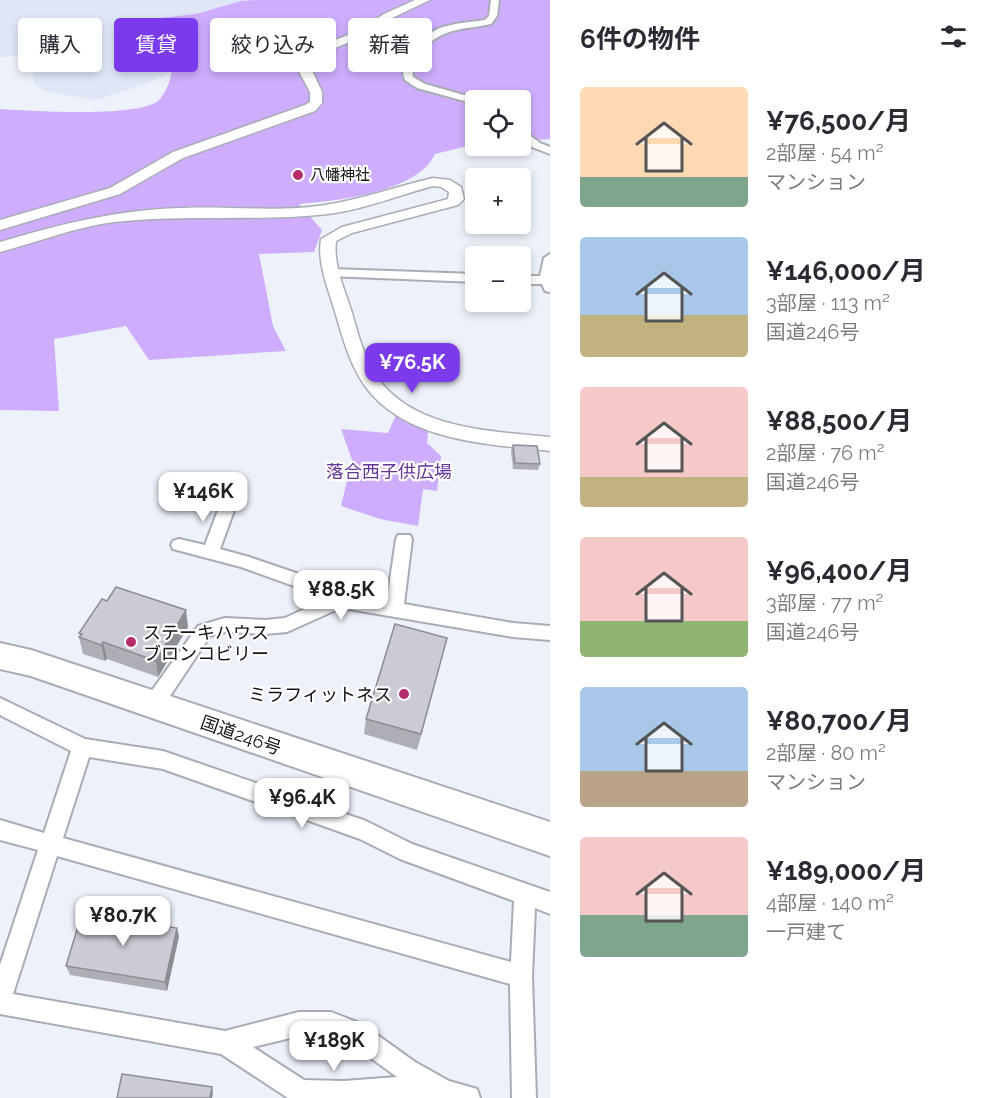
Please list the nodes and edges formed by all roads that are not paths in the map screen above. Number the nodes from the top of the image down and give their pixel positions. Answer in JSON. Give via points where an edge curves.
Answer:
{"nodes":[{"id":1,"x":424,"y":0,"type":"edge"},
{"id":2,"x":495,"y":0,"type":"edge"},
{"id":3,"x":465,"y":98,"type":"edge"},
{"id":4,"x":531,"y":140,"type":"edge"},
{"id":5,"x":550,"y":151,"type":"edge"},
{"id":6,"x":0,"y":225,"type":"edge"},
{"id":7,"x":0,"y":247,"type":"edge"},
{"id":8,"x":550,"y":258,"type":"edge"},
{"id":9,"x":332,"y":273,"type":"junction"},
{"id":10,"x":465,"y":278,"type":"edge"},
{"id":11,"x":531,"y":282,"type":"edge"},
{"id":12,"x":548,"y":284,"type":"edge"},
{"id":13,"x":550,"y":444,"type":"edge"},
{"id":14,"x":228,"y":505,"type":"dead end"},
{"id":15,"x":404,"y":539,"type":"dead end"},
{"id":16,"x":179,"y":545,"type":"dead end"},
{"id":17,"x":210,"y":553,"type":"junction"},
{"id":18,"x":334,"y":603,"type":"junction"},
{"id":19,"x":394,"y":609,"type":"junction"},
{"id":20,"x":550,"y":633,"type":"edge"},
{"id":21,"x":0,"y":656,"type":"edge"},
{"id":22,"x":153,"y":705,"type":"junction"},
{"id":23,"x":0,"y":706,"type":"edge"},
{"id":24,"x":82,"y":747,"type":"junction"},
{"id":25,"x":0,"y":830,"type":"edge"},
{"id":26,"x":550,"y":839,"type":"edge"},
{"id":27,"x":51,"y":844,"type":"junction"},
{"id":28,"x":525,"y":894,"type":"junction"},
{"id":29,"x":550,"y":903,"type":"edge"},
{"id":30,"x":521,"y":976,"type":"junction"},
{"id":31,"x":0,"y":1001,"type":"edge"},
{"id":32,"x":225,"y":1043,"type":"junction"},
{"id":33,"x":444,"y":1092,"type":"junction"},
{"id":34,"x":468,"y":1098,"type":"edge"},
{"id":35,"x":524,"y":1098,"type":"edge"}],
"edges":[{"from":1,"to":6,"type":"street","via":[[362,33],[302,58],[300,62],[316,92],[316,103],[310,108],[159,163],[114,191]]},
{"from":2,"to":3,"type":"street","via":[[488,22],[445,29],[429,37],[412,57],[407,72],[408,78],[421,86]]},
{"from":4,"to":5,"type":"street"},
{"from":7,"to":9,"type":"street","via":[[113,218],[331,209],[434,182],[456,190],[457,199],[453,202],[347,230],[329,239]]},
{"from":8,"to":12,"type":"street","via":[[546,268]]},
{"from":9,"to":10,"type":"street"},
{"from":9,"to":13,"type":"street","via":[[354,348],[372,383],[387,399],[432,425]]},
{"from":11,"to":12,"type":"street"},
{"from":14,"to":17,"type":"street"},
{"from":15,"to":19,"type":"street"},
{"from":16,"to":17,"type":"street"},
{"from":17,"to":18,"type":"street","via":[[328,591]]},
{"from":18,"to":19,"type":"street"},
{"from":18,"to":22,"type":"street","via":[[287,625],[225,625],[204,631]]},
{"from":19,"to":20,"type":"street"},
{"from":21,"to":22,"type":"highway","name":"国道246号"},
{"from":22,"to":26,"type":"highway","name":"国道246号"},
{"from":23,"to":24,"type":"street"},
{"from":24,"to":27,"type":"street"},
{"from":24,"to":28,"type":"street","via":[[163,760],[366,831],[407,852]]},
{"from":25,"to":27,"type":"street"},
{"from":27,"to":30,"type":"street"},
{"from":27,"to":31,"type":"street"},
{"from":28,"to":29,"type":"street"},
{"from":28,"to":30,"type":"street"},
{"from":30,"to":35,"type":"street"},
{"from":31,"to":32,"type":"street"},
{"from":32,"to":33,"type":"street","via":[[301,1092]]},
{"from":32,"to":33,"type":"street","via":[[299,1024],[331,1024],[354,1032]]},
{"from":33,"to":34,"type":"street"}]}
